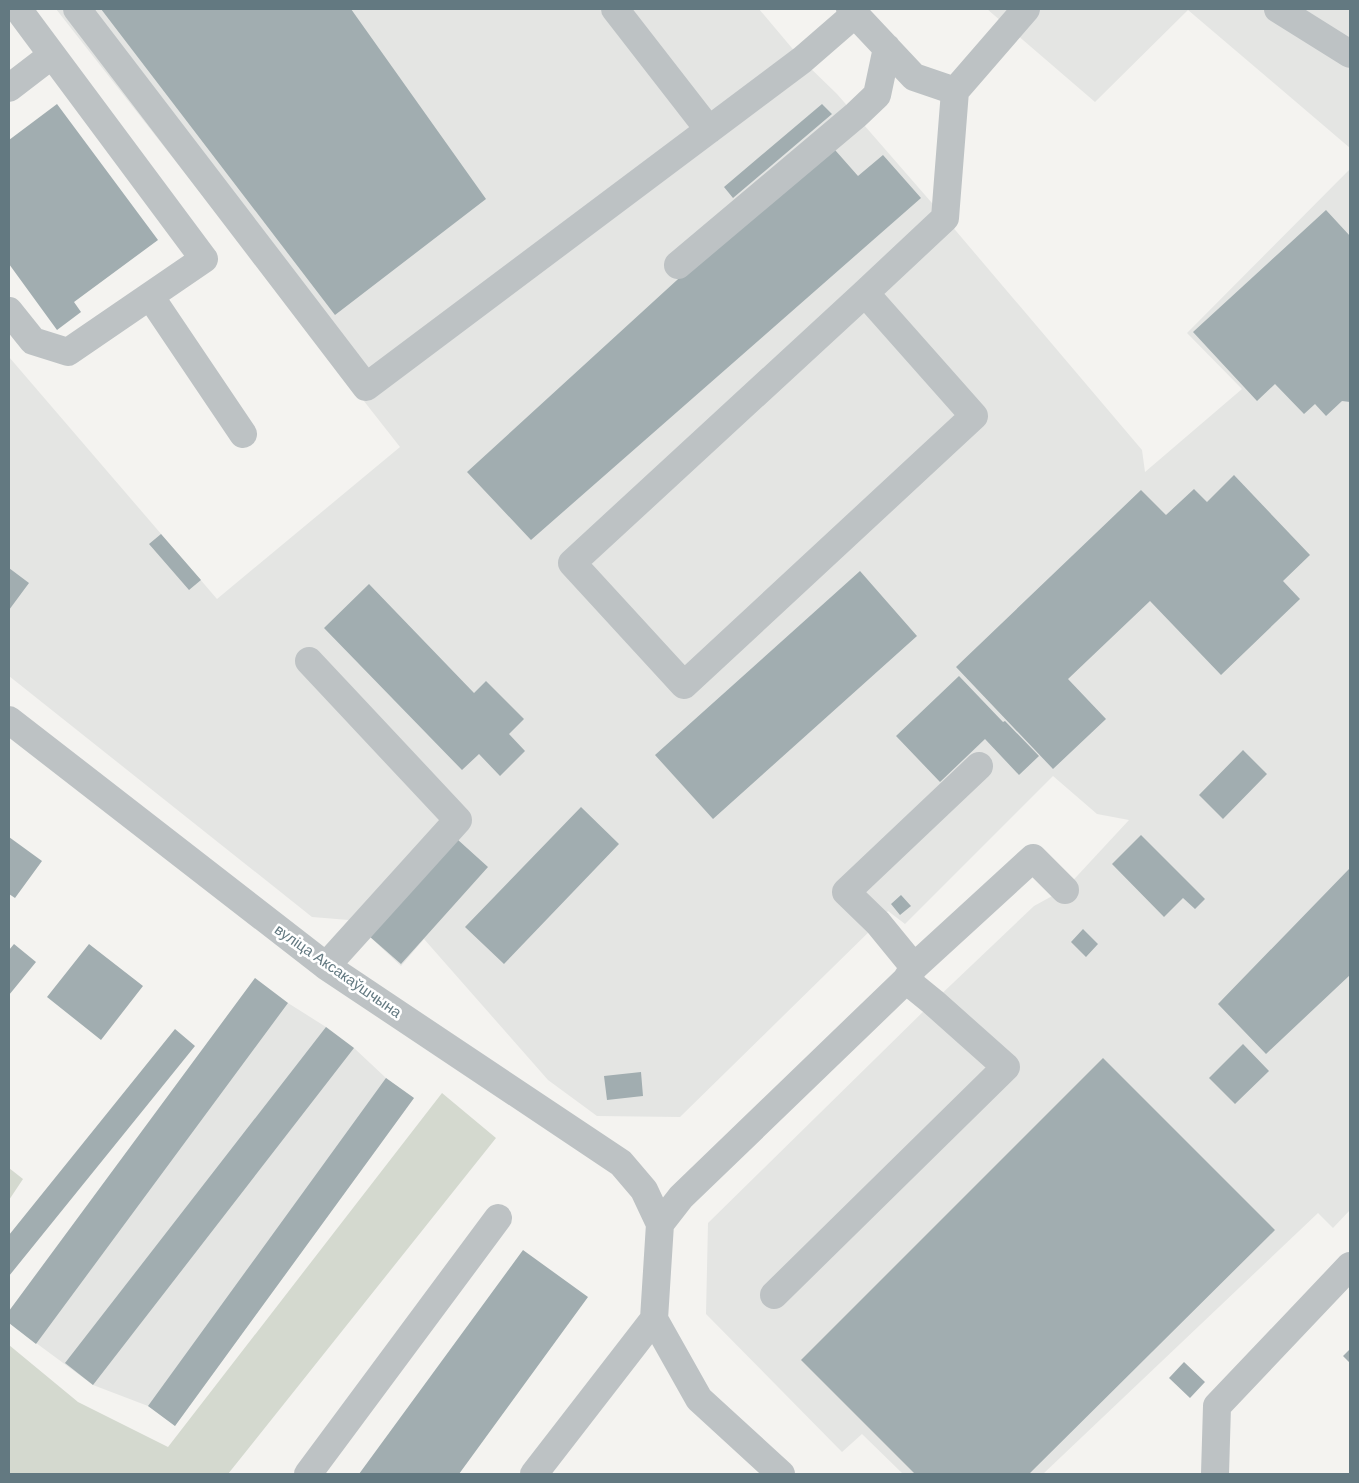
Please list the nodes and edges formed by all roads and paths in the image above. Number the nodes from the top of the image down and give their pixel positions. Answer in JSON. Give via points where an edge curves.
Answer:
{"nodes":[{"id":1,"x":18,"y":9,"type":"edge"},
{"id":2,"x":77,"y":9,"type":"edge"},
{"id":3,"x":615,"y":9,"type":"edge"},
{"id":4,"x":1026,"y":9,"type":"edge"},
{"id":5,"x":1278,"y":9,"type":"edge"},
{"id":6,"x":853,"y":11,"type":"edge"},
{"id":7,"x":887,"y":48,"type":"junction"},
{"id":8,"x":1350,"y":54,"type":"edge"},
{"id":9,"x":52,"y":55,"type":"junction"},
{"id":10,"x":9,"y":88,"type":"edge"},
{"id":11,"x":955,"y":91,"type":"junction"},
{"id":12,"x":709,"y":130,"type":"junction"},
{"id":13,"x":678,"y":265,"type":"dead end"},
{"id":14,"x":866,"y":292,"type":"junction"},
{"id":15,"x":150,"y":296,"type":"junction"},
{"id":16,"x":9,"y":310,"type":"edge"},
{"id":17,"x":243,"y":434,"type":"dead end"},
{"id":18,"x":309,"y":661,"type":"dead end"},
{"id":19,"x":9,"y":720,"type":"edge"},
{"id":20,"x":979,"y":766,"type":"dead end"},
{"id":21,"x":1064,"y":890,"type":"dead end"},
{"id":22,"x":326,"y":966,"type":"junction"},
{"id":23,"x":910,"y":974,"type":"junction"},
{"id":24,"x":498,"y":1218,"type":"dead end"},
{"id":25,"x":660,"y":1224,"type":"junction"},
{"id":26,"x":1350,"y":1266,"type":"edge"},
{"id":27,"x":774,"y":1295,"type":"dead end"},
{"id":28,"x":654,"y":1319,"type":"junction"},
{"id":29,"x":308,"y":1474,"type":"edge"},
{"id":30,"x":534,"y":1474,"type":"edge"},
{"id":31,"x":781,"y":1474,"type":"edge"},
{"id":32,"x":1216,"y":1474,"type":"edge"}],
"edges":[{"from":1,"to":9,"type":"street"},
{"from":2,"to":12,"type":"street","via":[[366,387]]},
{"from":3,"to":12,"type":"street"},
{"from":4,"to":11,"type":"street"},
{"from":5,"to":8,"type":"street"},
{"from":6,"to":7,"type":"street"},
{"from":6,"to":12,"type":"street","via":[[802,60]]},
{"from":7,"to":11,"type":"street","via":[[914,77]]},
{"from":7,"to":13,"type":"street","via":[[877,95]]},
{"from":9,"to":10,"type":"street"},
{"from":9,"to":15,"type":"street","via":[[204,259]]},
{"from":11,"to":14,"type":"street","via":[[945,218]]},
{"from":14,"to":14,"type":"street","via":[[974,416],[684,685],[572,563]]},
{"from":15,"to":16,"type":"street","via":[[68,352],[33,341]]},
{"from":15,"to":17,"type":"street"},
{"from":18,"to":22,"type":"street","via":[[458,820]]},
{"from":19,"to":22,"type":"street","name":"вуліца Аксакаўшчына"},
{"from":20,"to":23,"type":"street","via":[[846,892],[878,923]]},
{"from":21,"to":23,"type":"street","via":[[1033,858]]},
{"from":22,"to":25,"type":"street","name":"вуліца Аксакаўшчына","via":[[620,1163],[644,1190]]},
{"from":23,"to":25,"type":"street","via":[[681,1197]]},
{"from":23,"to":27,"type":"street","via":[[933,1002],[1006,1066]]},
{"from":24,"to":29,"type":"street"},
{"from":25,"to":28,"type":"street"},
{"from":26,"to":32,"type":"street","via":[[1217,1406]]},
{"from":28,"to":30,"type":"street"},
{"from":28,"to":31,"type":"street","via":[[699,1399]]}]}
